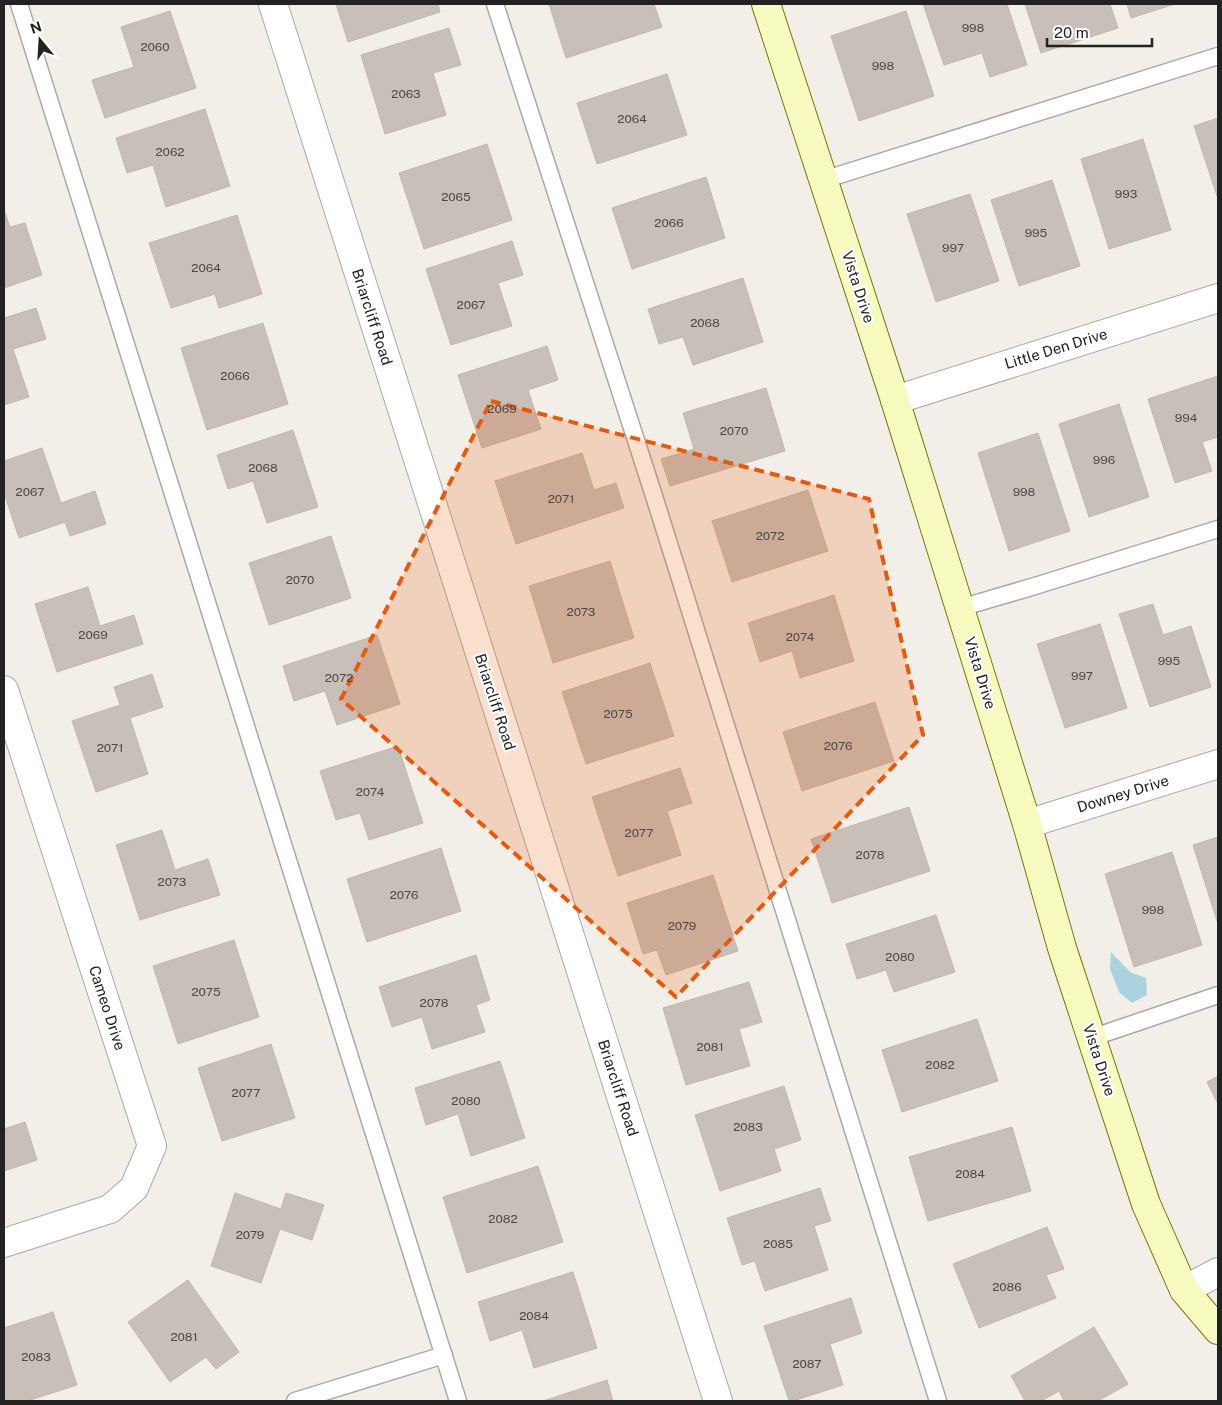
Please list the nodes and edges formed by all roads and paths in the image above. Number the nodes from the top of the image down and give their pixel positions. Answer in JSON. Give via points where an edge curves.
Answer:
{"nodes":[{"id":1,"x":19,"y":4,"type":"edge"},
{"id":2,"x":273,"y":4,"type":"edge"},
{"id":3,"x":495,"y":4,"type":"edge"},
{"id":4,"x":766,"y":4,"type":"edge"},
{"id":5,"x":1218,"y":56,"type":"edge"},
{"id":6,"x":823,"y":180,"type":"junction"},
{"id":7,"x":1218,"y":298,"type":"edge"},
{"id":8,"x":895,"y":400,"type":"junction"},
{"id":9,"x":1218,"y":529,"type":"edge"},
{"id":10,"x":960,"y":608,"type":"junction"},
{"id":11,"x":4,"y":690,"type":"edge"},
{"id":12,"x":1218,"y":764,"type":"edge"},
{"id":13,"x":1027,"y":824,"type":"junction"},
{"id":14,"x":1218,"y":995,"type":"edge"},
{"id":15,"x":1092,"y":1038,"type":"junction"},
{"id":16,"x":4,"y":1243,"type":"edge"},
{"id":17,"x":1218,"y":1272,"type":"edge"},
{"id":18,"x":1184,"y":1290,"type":"junction"},
{"id":19,"x":1218,"y":1330,"type":"edge"},
{"id":20,"x":444,"y":1355,"type":"junction"},
{"id":21,"x":295,"y":1401,"type":"edge"},
{"id":22,"x":458,"y":1401,"type":"edge"},
{"id":23,"x":718,"y":1401,"type":"edge"},
{"id":24,"x":938,"y":1401,"type":"edge"}],
"edges":[{"from":1,"to":20,"type":"lane"},
{"from":2,"to":23,"type":"street","name":"Briarcliff Road"},
{"from":3,"to":24,"type":"lane"},
{"from":4,"to":6,"type":"street","name":"Vista Drive"},
{"from":5,"to":6,"type":"lane"},
{"from":6,"to":8,"type":"street","name":"Vista Drive"},
{"from":7,"to":8,"type":"street","name":"Little Den Drive"},
{"from":8,"to":10,"type":"street","name":"Vista Drive"},
{"from":9,"to":10,"type":"lane"},
{"from":10,"to":13,"type":"street","name":"Vista Drive"},
{"from":11,"to":16,"type":"street","name":"Cameo Drive","via":[[152,1146],[134,1188],[110,1209]]},
{"from":12,"to":13,"type":"street","name":"Downey Drive"},
{"from":13,"to":15,"type":"street","name":"Vista Drive","via":[[1062,948]]},
{"from":14,"to":15,"type":"lane"},
{"from":15,"to":18,"type":"street","name":"Vista Drive","via":[[1146,1204]]},
{"from":17,"to":18,"type":"street"},
{"from":18,"to":19,"type":"street","name":"Vista Drive"},
{"from":20,"to":21,"type":"lane"},
{"from":20,"to":22,"type":"lane"}]}
